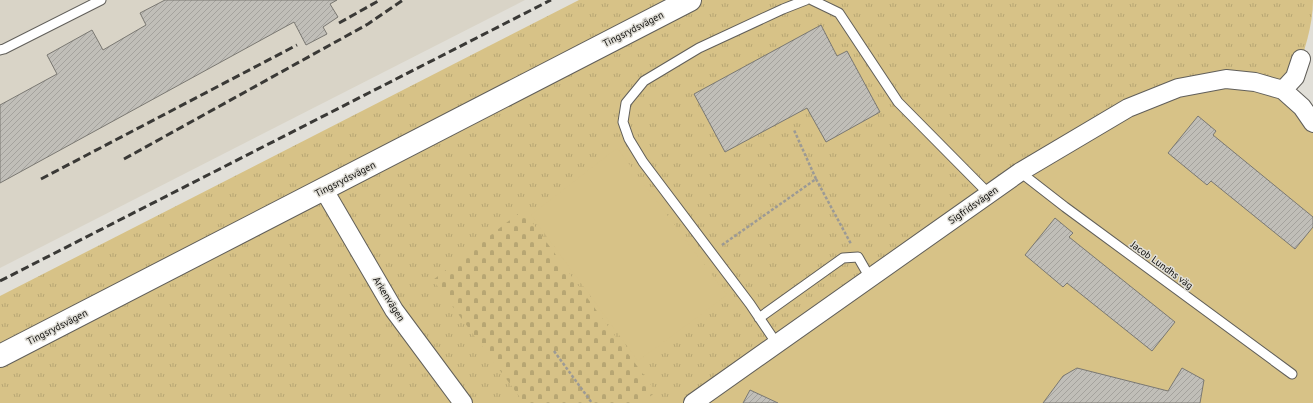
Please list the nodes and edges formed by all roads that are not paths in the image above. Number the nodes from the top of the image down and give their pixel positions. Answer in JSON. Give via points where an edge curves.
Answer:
{"nodes":[{"id":1,"x":101,"y":0,"type":"edge"},
{"id":2,"x":690,"y":0,"type":"edge"},
{"id":3,"x":806,"y":0,"type":"edge"},
{"id":4,"x":812,"y":0,"type":"edge"},
{"id":5,"x":0,"y":50,"type":"edge"},
{"id":6,"x":1301,"y":59,"type":"dead end"},
{"id":7,"x":1283,"y":90,"type":"junction"},
{"id":8,"x":1313,"y":123,"type":"edge"},
{"id":9,"x":1020,"y":172,"type":"junction"},
{"id":10,"x":324,"y":190,"type":"junction"},
{"id":11,"x":989,"y":194,"type":"junction"},
{"id":12,"x":870,"y":278,"type":"junction"},
{"id":13,"x":759,"y":318,"type":"junction"},
{"id":14,"x":777,"y":344,"type":"junction"},
{"id":15,"x":0,"y":356,"type":"edge"},
{"id":16,"x":1292,"y":374,"type":"dead end"},
{"id":17,"x":463,"y":403,"type":"edge"},
{"id":18,"x":693,"y":403,"type":"edge"}],
"edges":[{"from":1,"to":5,"type":"lane"},
{"from":2,"to":10,"type":"street","name":"Tingsrydsvägen"},
{"from":3,"to":13,"type":"lane","via":[[699,48],[644,81],[626,103],[623,122],[629,139],[643,162]]},
{"from":4,"to":11,"type":"lane","via":[[839,13],[898,102]]},
{"from":6,"to":7,"type":"street","via":[[1295,76]]},
{"from":7,"to":8,"type":"street","via":[[1302,107]]},
{"from":7,"to":9,"type":"street","name":"Sigfridsvägen","via":[[1255,82],[1226,80],[1178,88],[1128,108]]},
{"from":9,"to":11,"type":"street","name":"Sigfridsvägen"},
{"from":9,"to":16,"type":"lane","name":"Jacob Lundhs väg"},
{"from":10,"to":15,"type":"street","name":"Tingsrydsvägen"},
{"from":10,"to":17,"type":"street","name":"Arkenvägen","via":[[394,310]]},
{"from":11,"to":12,"type":"street","name":"Sigfridsvägen"},
{"from":12,"to":13,"type":"lane","via":[[858,257],[843,258]]},
{"from":12,"to":14,"type":"street","name":"Sigfridsvägen"},
{"from":13,"to":14,"type":"lane"},
{"from":14,"to":18,"type":"street","name":"Sigfridsvägen"}]}
